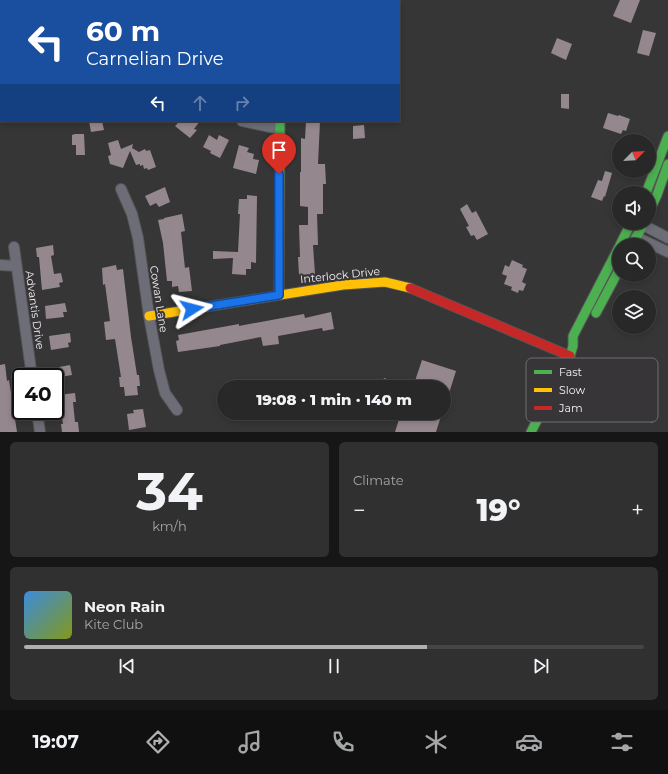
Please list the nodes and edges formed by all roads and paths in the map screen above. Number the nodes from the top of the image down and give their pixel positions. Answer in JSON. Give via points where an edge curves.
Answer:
{"nodes":[{"id":1,"x":251,"y":122,"type":"edge"},
{"id":2,"x":279,"y":125,"type":"edge"},
{"id":3,"x":668,"y":136,"type":"edge"},
{"id":4,"x":668,"y":163,"type":"edge"},
{"id":5,"x":649,"y":186,"type":"edge"},
{"id":6,"x":121,"y":189,"type":"dead end"},
{"id":7,"x":656,"y":197,"type":"edge"},
{"id":8,"x":654,"y":230,"type":"edge"},
{"id":9,"x":668,"y":238,"type":"edge"},
{"id":10,"x":14,"y":247,"type":"dead end"},
{"id":11,"x":656,"y":248,"type":"edge"},
{"id":12,"x":668,"y":252,"type":"edge"},
{"id":13,"x":612,"y":260,"type":"edge"},
{"id":14,"x":0,"y":265,"type":"edge"},
{"id":15,"x":16,"y":266,"type":"junction"},
{"id":16,"x":613,"y":282,"type":"edge"},
{"id":17,"x":279,"y":295,"type":"junction"},
{"id":18,"x":149,"y":316,"type":"junction"},
{"id":19,"x":590,"y":324,"type":"dead end"},
{"id":20,"x":583,"y":338,"type":"dead end"},
{"id":21,"x":573,"y":346,"type":"junction"},
{"id":22,"x":570,"y":356,"type":"joint"},
{"id":23,"x":31,"y":368,"type":"edge"},
{"id":24,"x":177,"y":410,"type":"dead end"},
{"id":25,"x":38,"y":420,"type":"edge"},
{"id":26,"x":536,"y":422,"type":"edge"},
{"id":27,"x":40,"y":432,"type":"edge"},
{"id":28,"x":531,"y":432,"type":"edge"}],
"edges":[{"from":1,"to":2,"type":"street"},
{"from":2,"to":17,"type":"street"},
{"from":3,"to":5,"type":"street"},
{"from":4,"to":7,"type":"street"},
{"from":6,"to":18,"type":"street","name":"Cowan Lane","via":[[132,214],[138,238]]},
{"from":8,"to":9,"type":"street"},
{"from":10,"to":15,"type":"street","name":"Advantis Drive"},
{"from":11,"to":12,"type":"street"},
{"from":13,"to":21,"type":"street","via":[[573,336]]},
{"from":14,"to":15,"type":"street"},
{"from":15,"to":23,"type":"street","name":"Advantis Drive"},
{"from":16,"to":19,"type":"street"},
{"from":17,"to":18,"type":"street","name":"Interlock Drive"},
{"from":17,"to":22,"type":"street","name":"Interlock Drive","via":[[343,285],[385,282],[415,289]]},
{"from":18,"to":24,"type":"street","name":"Cowan Lane","via":[[165,393]]},
{"from":20,"to":21,"type":"street"},
{"from":21,"to":22,"type":"street"},
{"from":25,"to":27,"type":"street"},
{"from":26,"to":28,"type":"street"}]}
